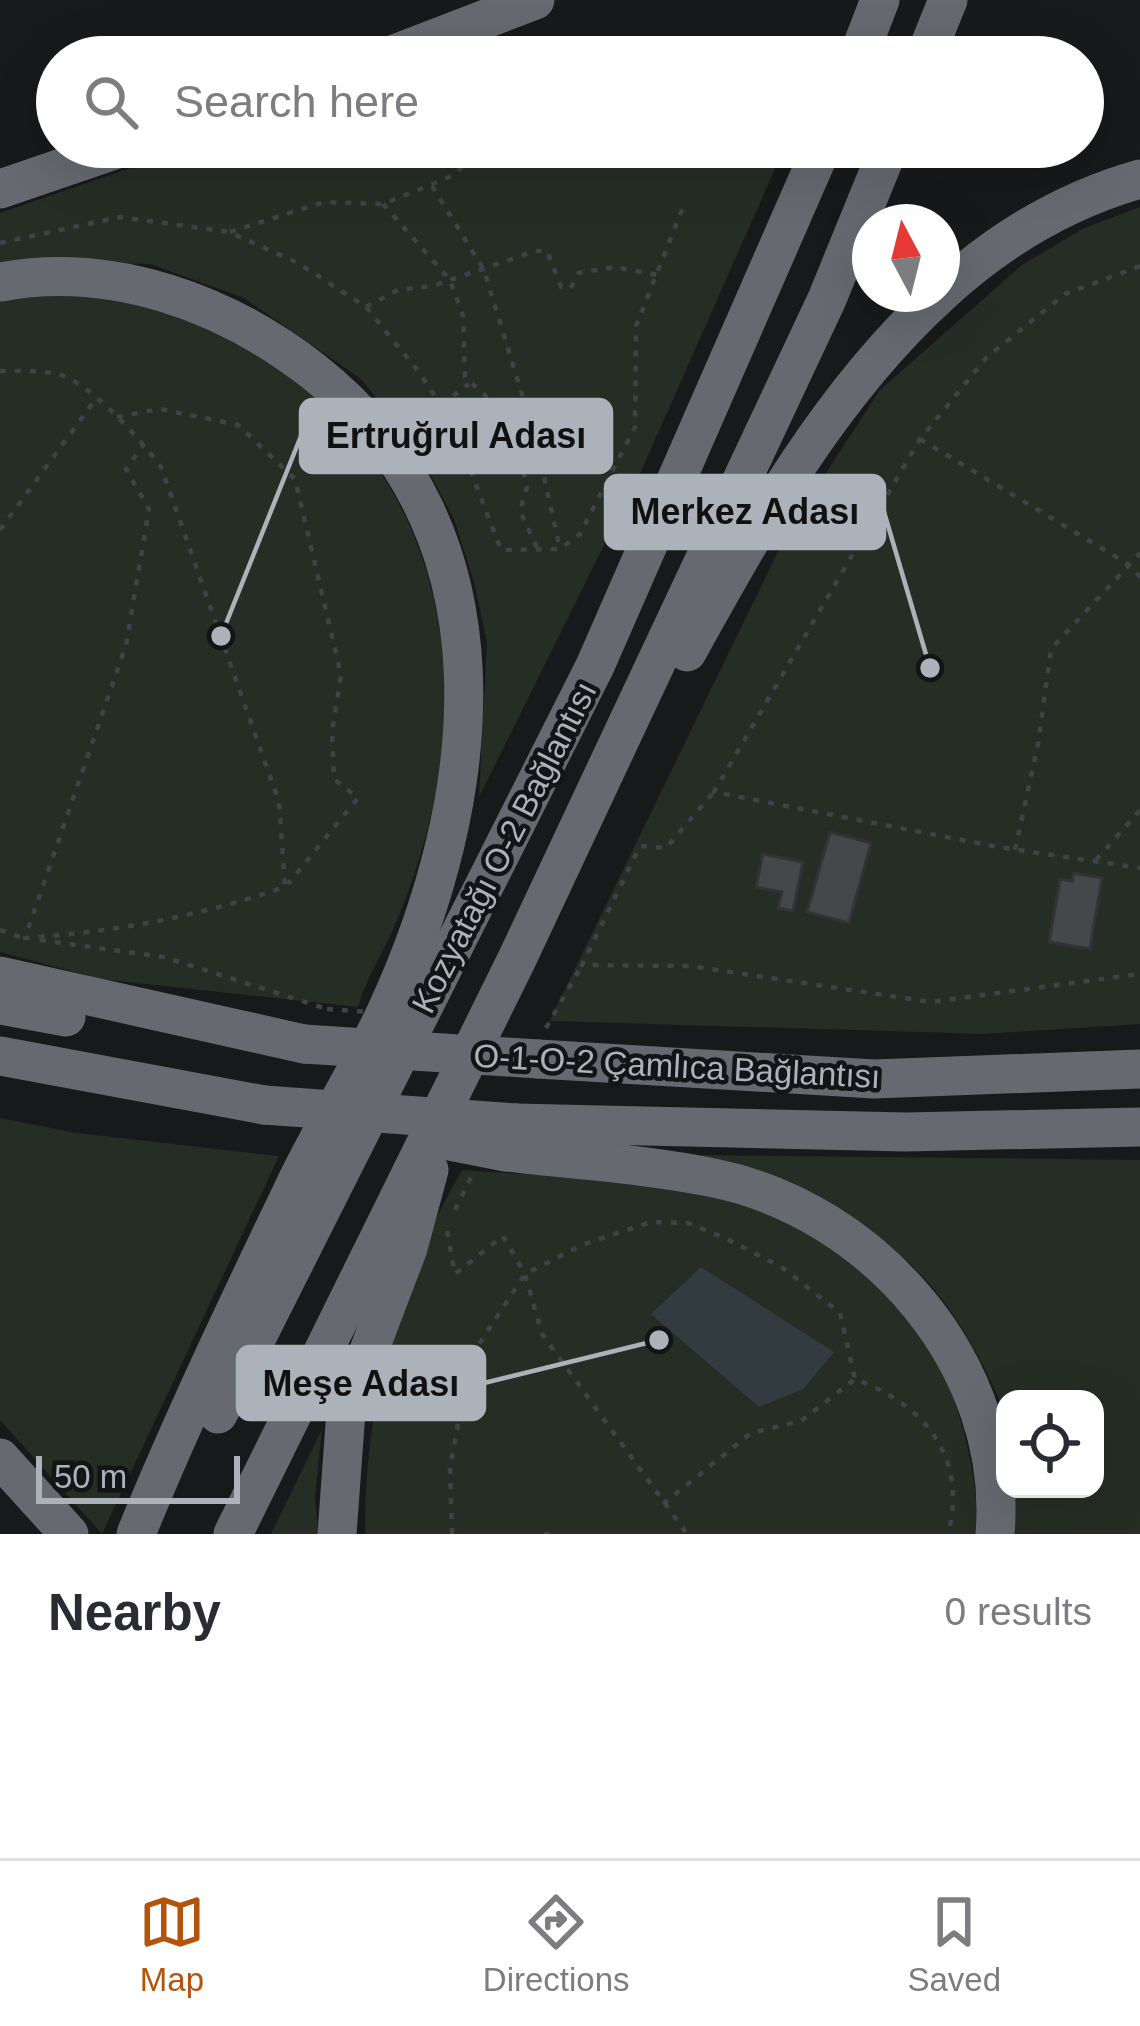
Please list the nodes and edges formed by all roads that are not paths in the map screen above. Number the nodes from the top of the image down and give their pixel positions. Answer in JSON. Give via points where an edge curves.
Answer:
{"nodes":[{"id":1,"x":535,"y":0,"type":"edge"},
{"id":2,"x":880,"y":0,"type":"edge"},
{"id":3,"x":948,"y":0,"type":"edge"},
{"id":4,"x":442,"y":36,"type":"edge"},
{"id":5,"x":866,"y":36,"type":"edge"},
{"id":6,"x":933,"y":36,"type":"edge"},
{"id":7,"x":62,"y":168,"type":"edge"},
{"id":8,"x":813,"y":168,"type":"edge"},
{"id":9,"x":880,"y":168,"type":"edge"},
{"id":10,"x":1140,"y":179,"type":"edge"},
{"id":11,"x":0,"y":189,"type":"edge"},
{"id":12,"x":960,"y":277,"type":"edge"},
{"id":13,"x":0,"y":282,"type":"edge"},
{"id":14,"x":920,"y":312,"type":"edge"},
{"id":15,"x":516,"y":961,"type":"junction"},
{"id":16,"x":0,"y":976,"type":"edge"},
{"id":17,"x":0,"y":1005,"type":"edge"},
{"id":18,"x":304,"y":1044,"type":"junction"},
{"id":19,"x":542,"y":1044,"type":"junction"},
{"id":20,"x":1140,"y":1045,"type":"edge"},
{"id":21,"x":0,"y":1056,"type":"edge"},
{"id":22,"x":1140,"y":1069,"type":"edge"},
{"id":23,"x":454,"y":1081,"type":"junction"},
{"id":24,"x":1140,"y":1126,"type":"edge"},
{"id":25,"x":511,"y":1138,"type":"junction"},
{"id":26,"x":0,"y":1458,"type":"edge"},
{"id":27,"x":70,"y":1534,"type":"edge"},
{"id":28,"x":136,"y":1534,"type":"edge"},
{"id":29,"x":158,"y":1534,"type":"edge"},
{"id":30,"x":233,"y":1534,"type":"edge"},
{"id":31,"x":337,"y":1534,"type":"edge"},
{"id":32,"x":994,"y":1534,"type":"edge"}],
"edges":[{"from":1,"to":4,"type":"highway"},
{"from":2,"to":5,"type":"highway"},
{"from":3,"to":6,"type":"highway"},
{"from":7,"to":11,"type":"highway"},
{"from":8,"to":29,"type":"highway","name":"Kozyatağı O-2 Bağlantısı","via":[[595,666]]},
{"from":9,"to":15,"type":"highway","name":"Kozyatağı O-2 Bağlantısı","via":[[827,299]]},
{"from":10,"to":12,"type":"highway","via":[[1034,225]]},
{"from":13,"to":28,"type":"highway","via":[[146,287],[231,317],[322,378],[361,414],[422,504],[457,600],[466,656],[456,790],[420,929]]},
{"from":14,"to":15,"type":"highway","via":[[817,434],[747,545]]},
{"from":15,"to":23,"type":"highway","name":"Kozyatağı O-2 Bağlantısı"},
{"from":16,"to":18,"type":"highway"},
{"from":17,"to":18,"type":"highway","name":"O-1-O-2 Çamlıca Bağlantısı"},
{"from":18,"to":19,"type":"highway","name":"O-1-O-2 Çamlıca Bağlantısı","bridge":true},
{"from":19,"to":20,"type":"highway","via":[[879,1062]]},
{"from":19,"to":22,"type":"highway","name":"O-1-O-2 Çamlıca Bağlantısı","via":[[874,1078]]},
{"from":21,"to":25,"type":"highway","bridge":true,"via":[[264,1105]]},
{"from":23,"to":30,"type":"highway","name":"Kozyatağı O-2 Bağlantısı"},
{"from":23,"to":31,"type":"highway","via":[[408,1248],[346,1411]]},
{"from":24,"to":25,"type":"highway","name":"O-1-O-2 Çamlıca Bağlantısı"},
{"from":25,"to":32,"type":"highway","via":[[716,1178],[797,1205],[856,1241],[902,1282],[967,1374],[997,1511]]},
{"from":26,"to":27,"type":"highway"}]}
